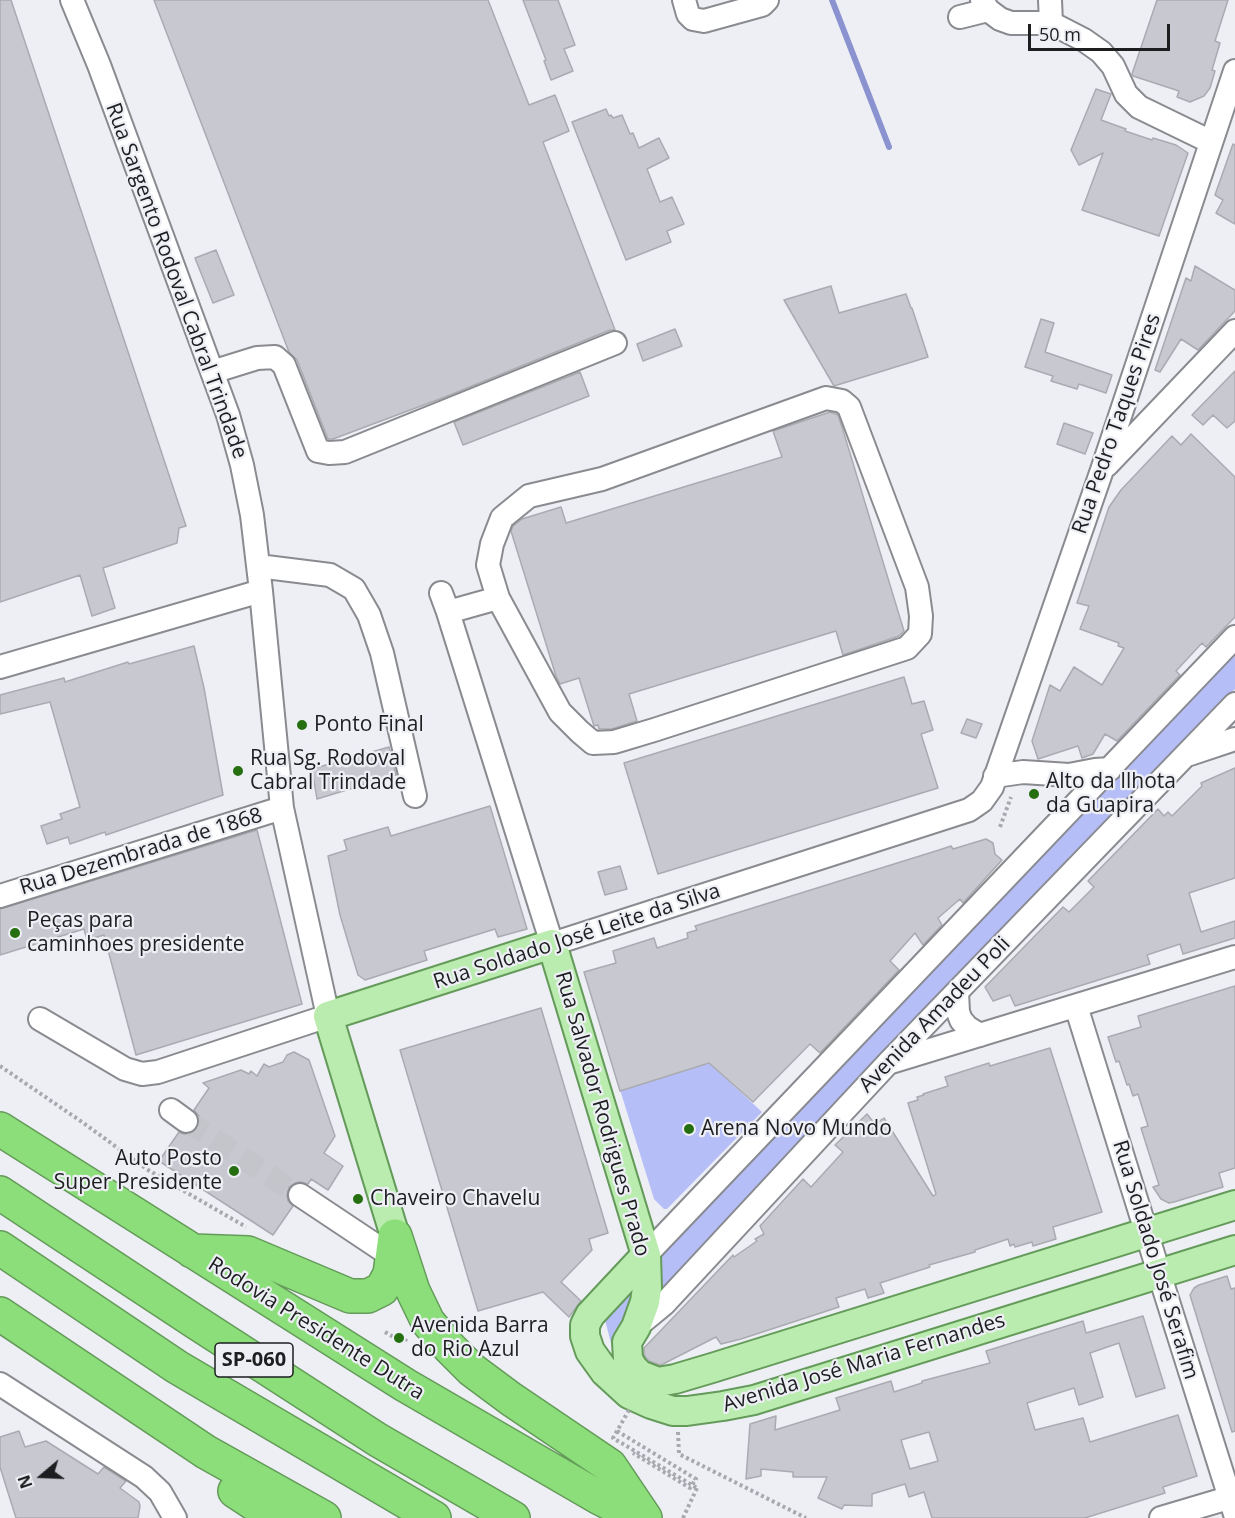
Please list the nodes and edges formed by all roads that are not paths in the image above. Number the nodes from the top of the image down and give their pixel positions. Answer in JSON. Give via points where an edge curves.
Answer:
{"nodes":[{"id":1,"x":72,"y":0,"type":"edge"},
{"id":2,"x":684,"y":0,"type":"edge"},
{"id":3,"x":767,"y":0,"type":"edge"},
{"id":4,"x":1050,"y":0,"type":"edge"},
{"id":5,"x":985,"y":5,"type":"edge"},
{"id":6,"x":960,"y":17,"type":"dead end"},
{"id":7,"x":1051,"y":23,"type":"junction"},
{"id":8,"x":1235,"y":71,"type":"edge"},
{"id":9,"x":1211,"y":142,"type":"junction"},
{"id":10,"x":1235,"y":331,"type":"edge"},
{"id":11,"x":615,"y":343,"type":"dead end"},
{"id":12,"x":212,"y":372,"type":"junction"},
{"id":13,"x":1102,"y":471,"type":"junction"},
{"id":14,"x":258,"y":566,"type":"junction"},
{"id":15,"x":261,"y":591,"type":"junction"},
{"id":16,"x":498,"y":598,"type":"junction"},
{"id":17,"x":1235,"y":637,"type":"edge"},
{"id":18,"x":0,"y":667,"type":"edge"},
{"id":19,"x":1235,"y":704,"type":"edge"},
{"id":20,"x":1235,"y":739,"type":"edge"},
{"id":21,"x":1186,"y":755,"type":"junction"},
{"id":22,"x":1110,"y":769,"type":"junction"},
{"id":23,"x":995,"y":776,"type":"junction"},
{"id":24,"x":414,"y":796,"type":"dead end"},
{"id":25,"x":282,"y":808,"type":"junction"},
{"id":26,"x":0,"y":896,"type":"edge"},
{"id":27,"x":552,"y":944,"type":"junction"},
{"id":28,"x":1235,"y":957,"type":"edge"},
{"id":29,"x":957,"y":992,"type":"junction"},
{"id":30,"x":1076,"y":1006,"type":"junction"},
{"id":31,"x":328,"y":1016,"type":"junction"},
{"id":32,"x":40,"y":1019,"type":"dead end"},
{"id":33,"x":980,"y":1035,"type":"junction"},
{"id":34,"x":889,"y":1062,"type":"junction"},
{"id":35,"x":0,"y":1129,"type":"edge"},
{"id":36,"x":0,"y":1193,"type":"edge"},
{"id":37,"x":300,"y":1195,"type":"tunnel mouth"},
{"id":38,"x":1235,"y":1205,"type":"edge"},
{"id":39,"x":1146,"y":1232,"type":"junction"},
{"id":40,"x":394,"y":1246,"type":"junction"},
{"id":41,"x":0,"y":1248,"type":"edge"},
{"id":42,"x":1235,"y":1250,"type":"edge"},
{"id":43,"x":191,"y":1251,"type":"junction"},
{"id":44,"x":646,"y":1255,"type":"junction"},
{"id":45,"x":1159,"y":1273,"type":"junction"},
{"id":46,"x":0,"y":1314,"type":"edge"},
{"id":47,"x":636,"y":1327,"type":"junction"},
{"id":48,"x":712,"y":1368,"type":"junction"},
{"id":49,"x":0,"y":1384,"type":"edge"},
{"id":50,"x":723,"y":1406,"type":"junction"},
{"id":51,"x":206,"y":1452,"type":"junction"},
{"id":52,"x":1233,"y":1503,"type":"edge"},
{"id":53,"x":175,"y":1518,"type":"edge"},
{"id":54,"x":276,"y":1518,"type":"edge"},
{"id":55,"x":324,"y":1518,"type":"edge"},
{"id":56,"x":434,"y":1518,"type":"edge"},
{"id":57,"x":513,"y":1518,"type":"edge"},
{"id":58,"x":639,"y":1518,"type":"edge"},
{"id":59,"x":645,"y":1518,"type":"edge"},
{"id":60,"x":1161,"y":1518,"type":"edge"}],
"edges":[{"from":1,"to":12,"type":"street","name":"Rua Sargento Rodoval Cabral Trindade"},
{"from":2,"to":3,"type":"street","via":[[688,14],[704,21],[762,5]]},
{"from":4,"to":7,"type":"street"},
{"from":5,"to":6,"type":"street"},
{"from":5,"to":7,"type":"street","via":[[1011,23]]},
{"from":7,"to":9,"type":"street","via":[[1101,52],[1113,66],[1126,94],[1139,107]]},
{"from":8,"to":9,"type":"street","name":"Rua Pedro Taques Pires"},
{"from":9,"to":13,"type":"street","name":"Rua Pedro Taques Pires"},
{"from":10,"to":13,"type":"street"},
{"from":11,"to":12,"type":"street","via":[[345,452],[318,451],[284,365],[275,357],[257,358]]},
{"from":12,"to":14,"type":"street","name":"Rua Sargento Rodoval Cabral Trindade","via":[[242,465]]},
{"from":13,"to":23,"type":"street","name":"Rua Pedro Taques Pires"},
{"from":14,"to":15,"type":"street","name":"Rua Sargento Rodoval Cabral Trindade"},
{"from":14,"to":24,"type":"street","via":[[330,575],[354,589],[369,615],[382,653]]},
{"from":15,"to":18,"type":"street"},
{"from":15,"to":25,"type":"street","name":"Rua Sargento Rodoval Cabral Trindade"},
{"from":16,"to":16,"type":"street","via":[[488,565],[492,544],[502,518],[530,496],[602,479],[826,398],[842,401],[849,407],[917,587],[920,634],[907,648],[654,730],[614,742],[593,743],[560,712]]},
{"from":16,"to":27,"type":"street","name":"Rua Salvador Rodrigues Prado","via":[[445,602]]},
{"from":17,"to":22,"type":"street","name":"Avenida Amadeu Poli"},
{"from":19,"to":21,"type":"street","name":"Avenida Amadeu Poli"},
{"from":20,"to":21,"type":"street"},
{"from":21,"to":29,"type":"street","name":"Avenida Amadeu Poli"},
{"from":22,"to":23,"type":"street","via":[[1069,775],[1023,772]]},
{"from":22,"to":44,"type":"street","name":"Avenida Amadeu Poli"},
{"from":23,"to":27,"type":"street","name":"Rua Soldado José Leite da Silva","via":[[982,801],[969,810]]},
{"from":25,"to":26,"type":"street","name":"Rua Dezembrada de 1868"},
{"from":25,"to":31,"type":"street","name":"Rua Sargento Rodoval Cabral Trindade"},
{"from":27,"to":31,"type":"main road","name":"Rua Soldado José Leite da Silva"},
{"from":27,"to":44,"type":"main road","name":"Rua Salvador Rodrigues Prado"},
{"from":28,"to":30,"type":"street"},
{"from":29,"to":33,"type":"street","via":[[961,1020]]},
{"from":29,"to":34,"type":"street","name":"Avenida Amadeu Poli"},
{"from":30,"to":33,"type":"street"},
{"from":30,"to":39,"type":"street","name":"Rua Soldado José Serafim"},
{"from":31,"to":32,"type":"street","name":"Rua Soldado José Leite da Silva","via":[[142,1074],[125,1069]]},
{"from":31,"to":40,"type":"main road","name":"Rua Sargento Rodoval Cabral Trindade"},
{"from":33,"to":34,"type":"street"},
{"from":34,"to":47,"type":"street","name":"Avenida Amadeu Poli","via":[[664,1304]]},
{"from":35,"to":43,"type":"highway","name":"Rodovia Presidente Dutra","number":"SP-060"},
{"from":36,"to":57,"type":"highway","number":"SP-060","via":[[368,1433]]},
{"from":37,"to":40,"type":"street"},
{"from":38,"to":39,"type":"main road","name":"Avenida José Maria Fernandes"},
{"from":39,"to":45,"type":"street","name":"Rua Soldado José Serafim"},
{"from":39,"to":48,"type":"main road","name":"Avenida José Maria Fernandes"},
{"from":40,"to":43,"type":"highway","via":[[390,1274],[382,1288],[368,1296],[350,1296],[248,1253]]},
{"from":40,"to":59,"type":"highway","via":[[429,1322],[450,1348],[511,1399],[610,1466]]},
{"from":41,"to":56,"type":"highway","number":"SP-060","via":[[177,1367]]},
{"from":42,"to":45,"type":"main road","name":"Avenida José Maria Fernandes"},
{"from":43,"to":58,"type":"highway","name":"Rodovia Presidente Dutra","number":"SP-060","via":[[405,1385]]},
{"from":44,"to":47,"type":"main road","name":"Rua Salvador Rodrigues Prado","via":[[646,1295]]},
{"from":44,"to":50,"type":"main road","name":"Avenida José Maria Fernandes","via":[[590,1315],[585,1325],[590,1352],[629,1394],[651,1404],[673,1411]]},
{"from":45,"to":50,"type":"main road","name":"Avenida José Maria Fernandes","via":[[754,1400]]},
{"from":45,"to":52,"type":"street","name":"Rua Soldado José Serafim"},
{"from":46,"to":51,"type":"highway"},
{"from":47,"to":48,"type":"main road","name":"Avenida José Maria Fernandes","via":[[627,1342],[628,1359],[640,1375],[657,1382]]},
{"from":48,"to":50,"type":"main road"},
{"from":49,"to":53,"type":"street","via":[[144,1478],[160,1492]]},
{"from":51,"to":54,"type":"highway","via":[[221,1479]]},
{"from":51,"to":55,"type":"highway"},
{"from":52,"to":60,"type":"street"}]}
